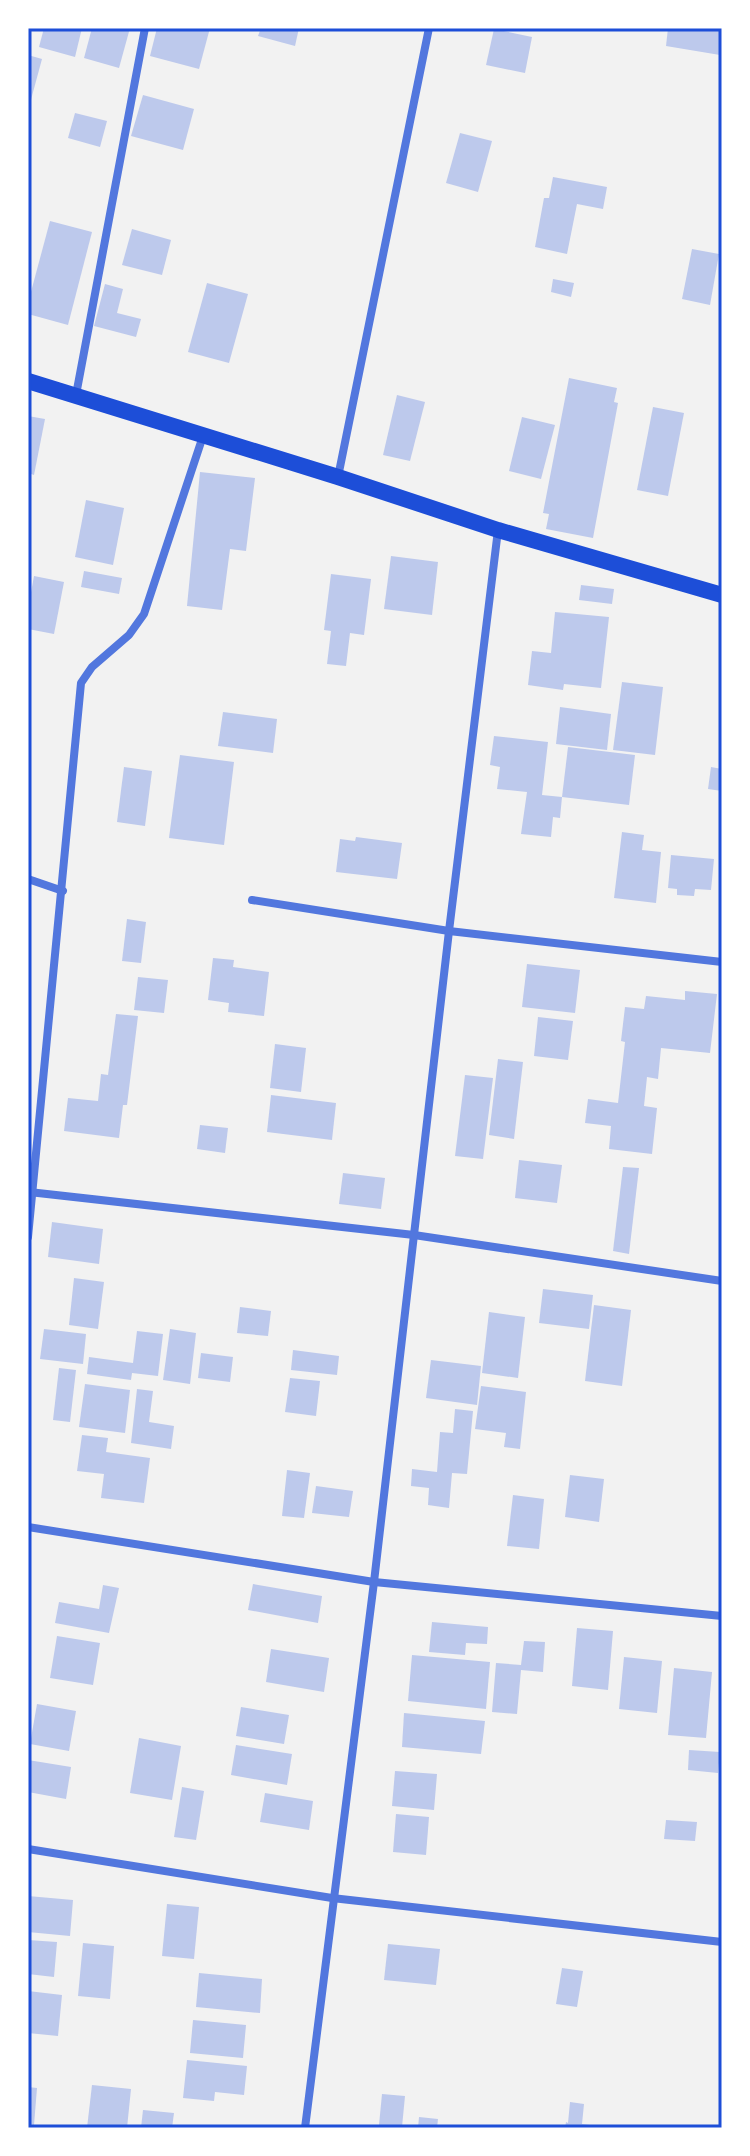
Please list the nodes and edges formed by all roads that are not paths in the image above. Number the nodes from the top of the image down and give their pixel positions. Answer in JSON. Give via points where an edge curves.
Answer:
{"nodes":[{"id":1,"x":145,"y":28,"type":"edge"},
{"id":2,"x":429,"y":28,"type":"edge"},
{"id":3,"x":28,"y":381,"type":"edge"},
{"id":4,"x":76,"y":396,"type":"junction"},
{"id":5,"x":203,"y":435,"type":"junction"},
{"id":6,"x":338,"y":477,"type":"junction"},
{"id":7,"x":498,"y":530,"type":"junction"},
{"id":8,"x":722,"y":595,"type":"edge"},
{"id":9,"x":28,"y":879,"type":"edge"},
{"id":10,"x":63,"y":891,"type":"junction"},
{"id":11,"x":252,"y":900,"type":"dead end"},
{"id":12,"x":449,"y":931,"type":"junction"},
{"id":13,"x":722,"y":962,"type":"edge"},
{"id":14,"x":30,"y":1192,"type":"edge"},
{"id":15,"x":414,"y":1235,"type":"junction"},
{"id":16,"x":28,"y":1237,"type":"edge"},
{"id":17,"x":722,"y":1281,"type":"edge"},
{"id":18,"x":28,"y":1527,"type":"edge"},
{"id":19,"x":374,"y":1582,"type":"junction"},
{"id":20,"x":722,"y":1616,"type":"edge"},
{"id":21,"x":28,"y":1849,"type":"edge"},
{"id":22,"x":332,"y":1898,"type":"junction"},
{"id":23,"x":722,"y":1942,"type":"edge"},
{"id":24,"x":305,"y":2128,"type":"edge"}],
"edges":[{"from":1,"to":4,"type":"street"},
{"from":2,"to":6,"type":"street"},
{"from":3,"to":4,"type":"main road"},
{"from":4,"to":5,"type":"main road"},
{"from":5,"to":6,"type":"main road"},
{"from":5,"to":10,"type":"street","via":[[144,614],[81,683]]},
{"from":6,"to":7,"type":"main road"},
{"from":7,"to":8,"type":"main road"},
{"from":7,"to":12,"type":"street"},
{"from":9,"to":10,"type":"street"},
{"from":10,"to":14,"type":"street"},
{"from":11,"to":12,"type":"street"},
{"from":12,"to":13,"type":"street"},
{"from":12,"to":15,"type":"street"},
{"from":14,"to":15,"type":"street"},
{"from":14,"to":16,"type":"street"},
{"from":15,"to":17,"type":"street"},
{"from":15,"to":19,"type":"street"},
{"from":18,"to":19,"type":"street"},
{"from":19,"to":20,"type":"street"},
{"from":19,"to":22,"type":"street"},
{"from":21,"to":22,"type":"street"},
{"from":22,"to":23,"type":"street"},
{"from":22,"to":24,"type":"street"}]}
